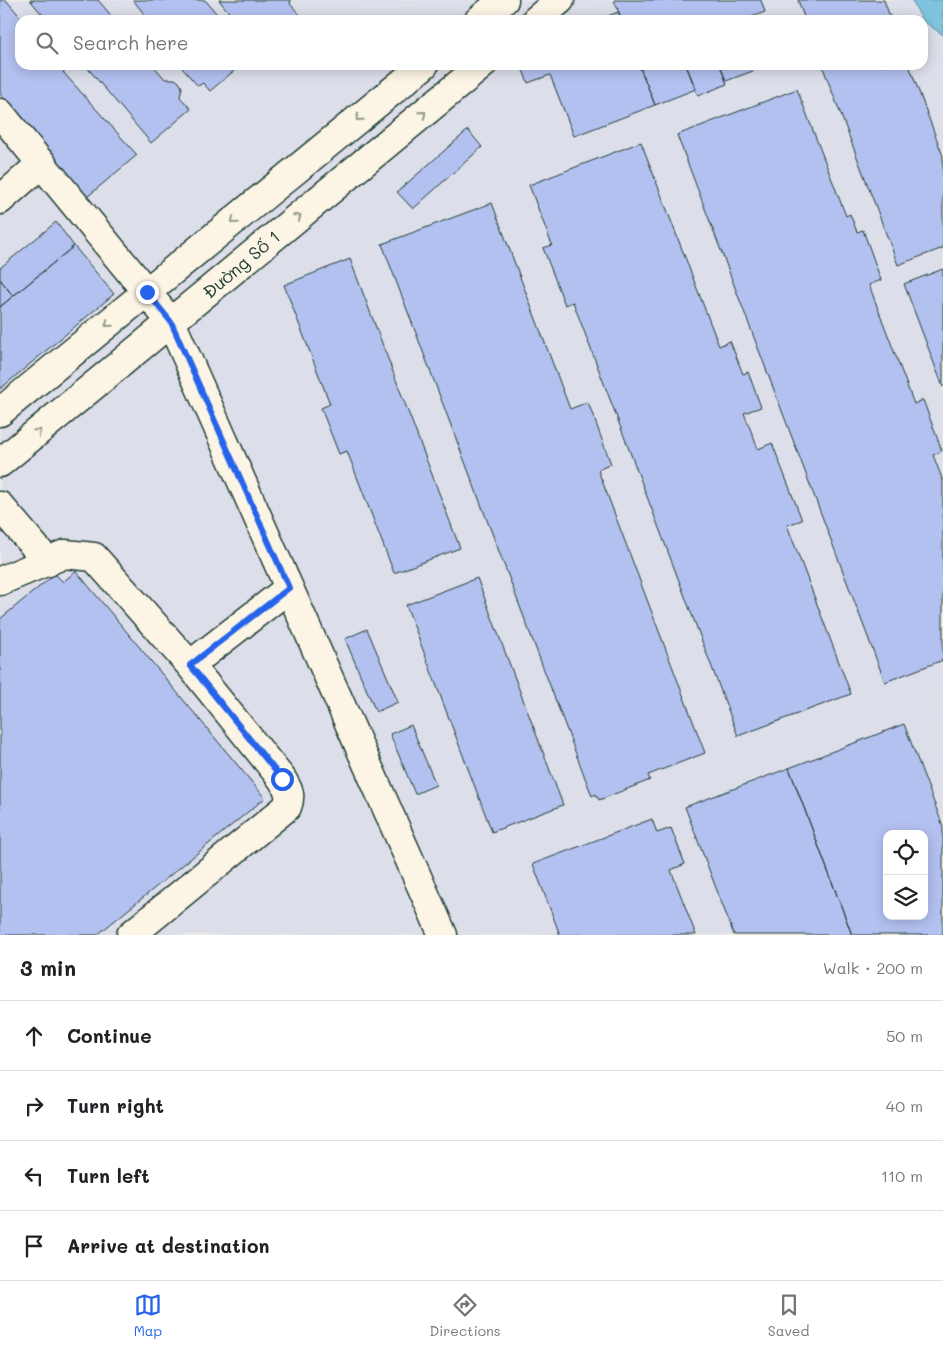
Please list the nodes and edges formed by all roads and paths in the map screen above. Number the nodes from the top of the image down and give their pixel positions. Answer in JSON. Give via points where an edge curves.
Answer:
{"nodes":[{"id":1,"x":504,"y":0,"type":"edge"},
{"id":2,"x":560,"y":0,"type":"edge"},
{"id":3,"x":485,"y":15,"type":"edge"},
{"id":4,"x":542,"y":15,"type":"edge"},
{"id":5,"x":418,"y":70,"type":"edge"},
{"id":6,"x":476,"y":70,"type":"edge"},
{"id":7,"x":0,"y":113,"type":"edge"},
{"id":8,"x":42,"y":163,"type":"junction"},
{"id":9,"x":0,"y":200,"type":"edge"},
{"id":10,"x":147,"y":292,"type":"junction"},
{"id":11,"x":171,"y":322,"type":"junction"},
{"id":12,"x":0,"y":412,"type":"edge"},
{"id":13,"x":0,"y":463,"type":"edge"},
{"id":14,"x":0,"y":506,"type":"edge"},
{"id":15,"x":48,"y":562,"type":"junction"},
{"id":16,"x":0,"y":582,"type":"edge"},
{"id":17,"x":289,"y":588,"type":"junction"},
{"id":18,"x":190,"y":665,"type":"junction"},
{"id":19,"x":130,"y":935,"type":"edge"},
{"id":20,"x":443,"y":935,"type":"edge"}],
"edges":[{"from":1,"to":3,"type":"lane"},
{"from":2,"to":4,"type":"lane"},
{"from":5,"to":10,"type":"lane","one_way":true},
{"from":11,"to":6,"type":"lane","name":"Đường Số 1","one_way":true},
{"from":7,"to":8,"type":"lane"},
{"from":8,"to":9,"type":"lane"},
{"from":8,"to":10,"type":"lane"},
{"from":10,"to":11,"type":"lane"},
{"from":10,"to":12,"type":"lane","one_way":true},
{"from":13,"to":11,"type":"lane","name":"Đường Số 1","one_way":true},
{"from":11,"to":17,"type":"lane"},
{"from":14,"to":15,"type":"lane"},
{"from":15,"to":16,"type":"lane"},
{"from":15,"to":18,"type":"lane","via":[[65,554],[94,557]]},
{"from":17,"to":18,"type":"lane"},
{"from":17,"to":20,"type":"lane"},
{"from":18,"to":19,"type":"lane","via":[[282,779],[290,799],[287,806]]}]}
